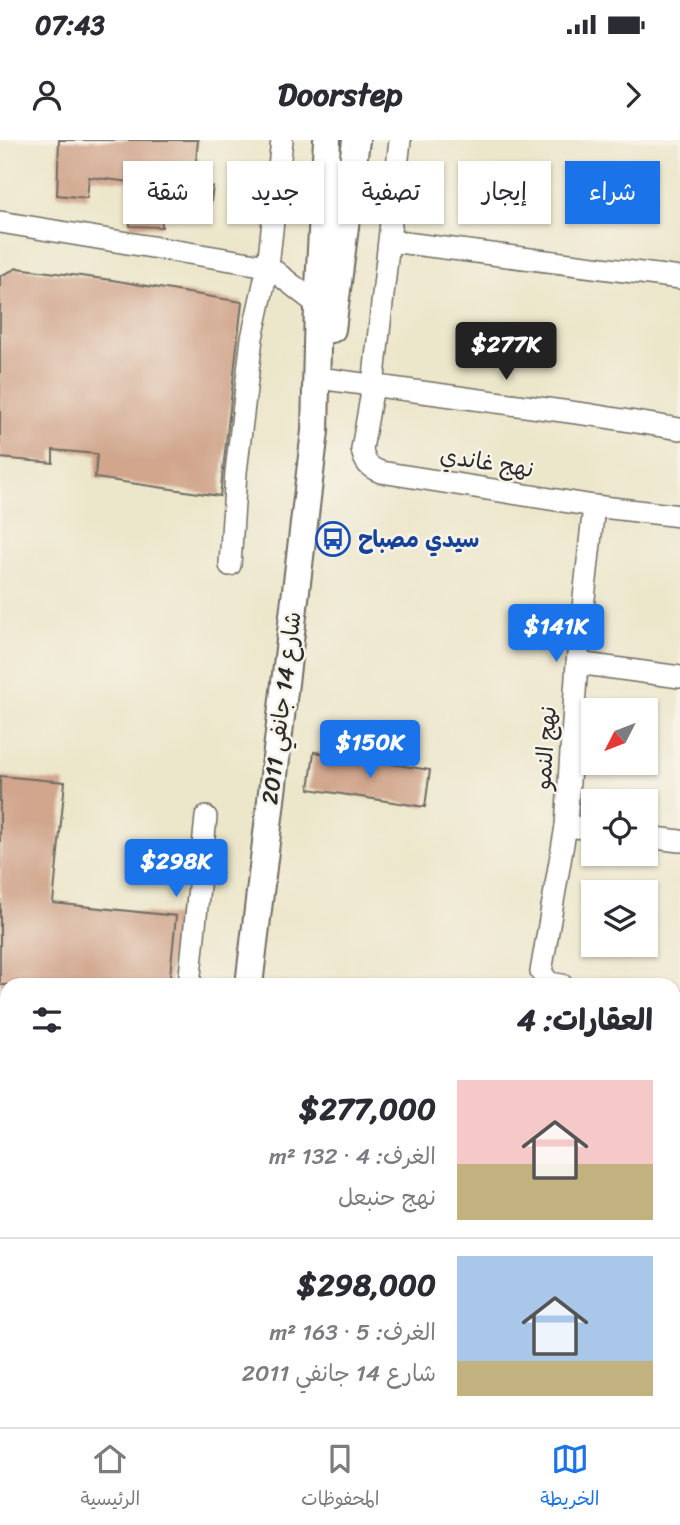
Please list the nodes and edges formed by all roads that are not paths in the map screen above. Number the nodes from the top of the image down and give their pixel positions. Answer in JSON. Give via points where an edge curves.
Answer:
{"nodes":[{"id":1,"x":282,"y":140,"type":"edge"},
{"id":2,"x":327,"y":140,"type":"edge"},
{"id":3,"x":356,"y":140,"type":"edge"},
{"id":4,"x":400,"y":140,"type":"edge"},
{"id":5,"x":0,"y":222,"type":"edge"},
{"id":6,"x":390,"y":241,"type":"junction"},
{"id":7,"x":268,"y":266,"type":"junction"},
{"id":8,"x":680,"y":278,"type":"edge"},
{"id":9,"x":318,"y":305,"type":"junction"},
{"id":10,"x":326,"y":379,"type":"junction"},
{"id":11,"x":373,"y":386,"type":"junction"},
{"id":12,"x":680,"y":429,"type":"edge"},
{"id":13,"x":314,"y":431,"type":"junction"},
{"id":14,"x":594,"y":506,"type":"junction"},
{"id":15,"x":680,"y":516,"type":"edge"},
{"id":16,"x":230,"y":565,"type":"dead end"},
{"id":17,"x":577,"y":663,"type":"junction"},
{"id":18,"x":680,"y":677,"type":"edge"},
{"id":19,"x":206,"y":817,"type":"dead end"},
{"id":20,"x":566,"y":826,"type":"junction"},
{"id":21,"x":581,"y":828,"type":"edge"},
{"id":22,"x":658,"y":838,"type":"edge"},
{"id":23,"x":680,"y":841,"type":"edge"},
{"id":24,"x":189,"y":978,"type":"edge"},
{"id":25,"x":250,"y":978,"type":"edge"},
{"id":26,"x":545,"y":978,"type":"edge"}],
"edges":[{"from":1,"to":7,"type":"street"},
{"from":2,"to":9,"type":"main road","name":"شارع 14 جانفي 2011"},
{"from":3,"to":10,"type":"main road","name":"شارع 14 جانفي 2011"},
{"from":4,"to":6,"type":"street"},
{"from":5,"to":7,"type":"street"},
{"from":6,"to":8,"type":"street"},
{"from":6,"to":11,"type":"street"},
{"from":7,"to":9,"type":"street"},
{"from":7,"to":16,"type":"street","via":[[252,338]]},
{"from":9,"to":13,"type":"main road","name":"شارع 14 جانفي 2011"},
{"from":10,"to":11,"type":"street"},
{"from":10,"to":13,"type":"main road","name":"شارع 14 جانفي 2011"},
{"from":11,"to":12,"type":"street"},
{"from":11,"to":14,"type":"street","name":"نهج غاندي","via":[[362,449],[373,469]]},
{"from":13,"to":25,"type":"main road","name":"شارع 14 جانفي 2011"},
{"from":14,"to":15,"type":"street","name":"نهج غاندي"},
{"from":14,"to":17,"type":"street","name":"نهج النمو"},
{"from":17,"to":18,"type":"street"},
{"from":17,"to":20,"type":"street","name":"نهج النمو"},
{"from":19,"to":24,"type":"street"},
{"from":20,"to":21,"type":"street"},
{"from":20,"to":26,"type":"street","name":"نهج النمو","via":[[541,972]]},
{"from":22,"to":23,"type":"street"}]}
